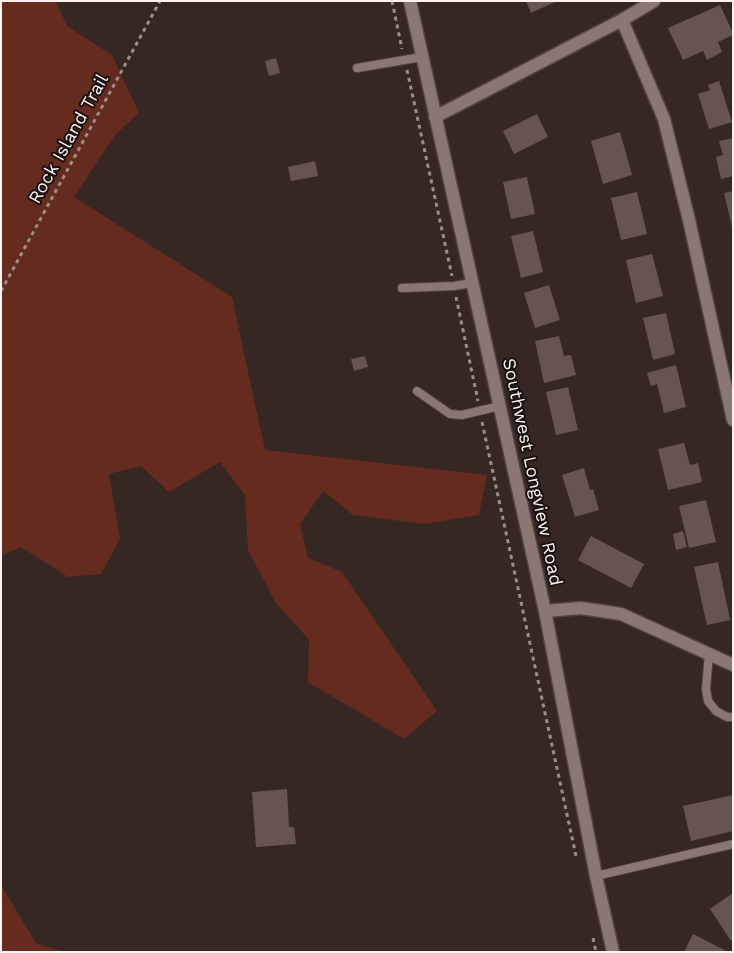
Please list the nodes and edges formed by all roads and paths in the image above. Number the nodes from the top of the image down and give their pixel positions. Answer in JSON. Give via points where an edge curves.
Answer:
{"nodes":[{"id":1,"x":160,"y":1,"type":"edge"},
{"id":2,"x":392,"y":1,"type":"edge"},
{"id":3,"x":410,"y":1,"type":"edge"},
{"id":4,"x":654,"y":1,"type":"edge"},
{"id":5,"x":622,"y":20,"type":"junction"},
{"id":6,"x":422,"y":57,"type":"junction"},
{"id":7,"x":405,"y":60,"type":"junction"},
{"id":8,"x":357,"y":68,"type":"dead end"},
{"id":9,"x":435,"y":117,"type":"junction"},
{"id":10,"x":472,"y":283,"type":"junction"},
{"id":11,"x":454,"y":286,"type":"junction"},
{"id":12,"x":402,"y":288,"type":"dead end"},
{"id":13,"x":1,"y":290,"type":"edge"},
{"id":14,"x":417,"y":391,"type":"dead end"},
{"id":15,"x":500,"y":406,"type":"junction"},
{"id":16,"x":480,"y":411,"type":"junction"},
{"id":17,"x":733,"y":420,"type":"edge"},
{"id":18,"x":545,"y":611,"type":"junction"},
{"id":19,"x":709,"y":654,"type":"junction"},
{"id":20,"x":733,"y":665,"type":"edge"},
{"id":21,"x":733,"y":716,"type":"edge"},
{"id":22,"x":733,"y":844,"type":"edge"},
{"id":23,"x":576,"y":857,"type":"dead end"},
{"id":24,"x":596,"y":876,"type":"junction"},
{"id":25,"x":592,"y":933,"type":"dead end"},
{"id":26,"x":596,"y":952,"type":"edge"},
{"id":27,"x":613,"y":952,"type":"edge"}],
"edges":[{"from":1,"to":13,"type":"path","name":"Rock Island Trail"},
{"from":2,"to":7,"type":"path"},
{"from":3,"to":6,"type":"street","name":"Southwest Longview Road"},
{"from":4,"to":5,"type":"street"},
{"from":5,"to":9,"type":"street"},
{"from":5,"to":17,"type":"street","via":[[664,119]]},
{"from":6,"to":7,"type":"lane"},
{"from":6,"to":9,"type":"street","name":"Southwest Longview Road"},
{"from":7,"to":8,"type":"lane"},
{"from":7,"to":11,"type":"path"},
{"from":9,"to":10,"type":"street","name":"Southwest Longview Road"},
{"from":10,"to":11,"type":"lane"},
{"from":10,"to":15,"type":"street","name":"Southwest Longview Road"},
{"from":11,"to":12,"type":"lane"},
{"from":11,"to":16,"type":"path"},
{"from":14,"to":16,"type":"lane","via":[[450,414]]},
{"from":15,"to":16,"type":"lane"},
{"from":15,"to":18,"type":"street","name":"Southwest Longview Road"},
{"from":16,"to":23,"type":"path"},
{"from":18,"to":19,"type":"street","via":[[581,608],[620,614]]},
{"from":18,"to":24,"type":"street","name":"Southwest Longview Road"},
{"from":19,"to":20,"type":"street"},
{"from":19,"to":21,"type":"lane","via":[[708,701],[716,711],[727,717]]},
{"from":22,"to":24,"type":"lane"},
{"from":24,"to":27,"type":"street","name":"Southwest Longview Road"},
{"from":25,"to":26,"type":"path"}]}
